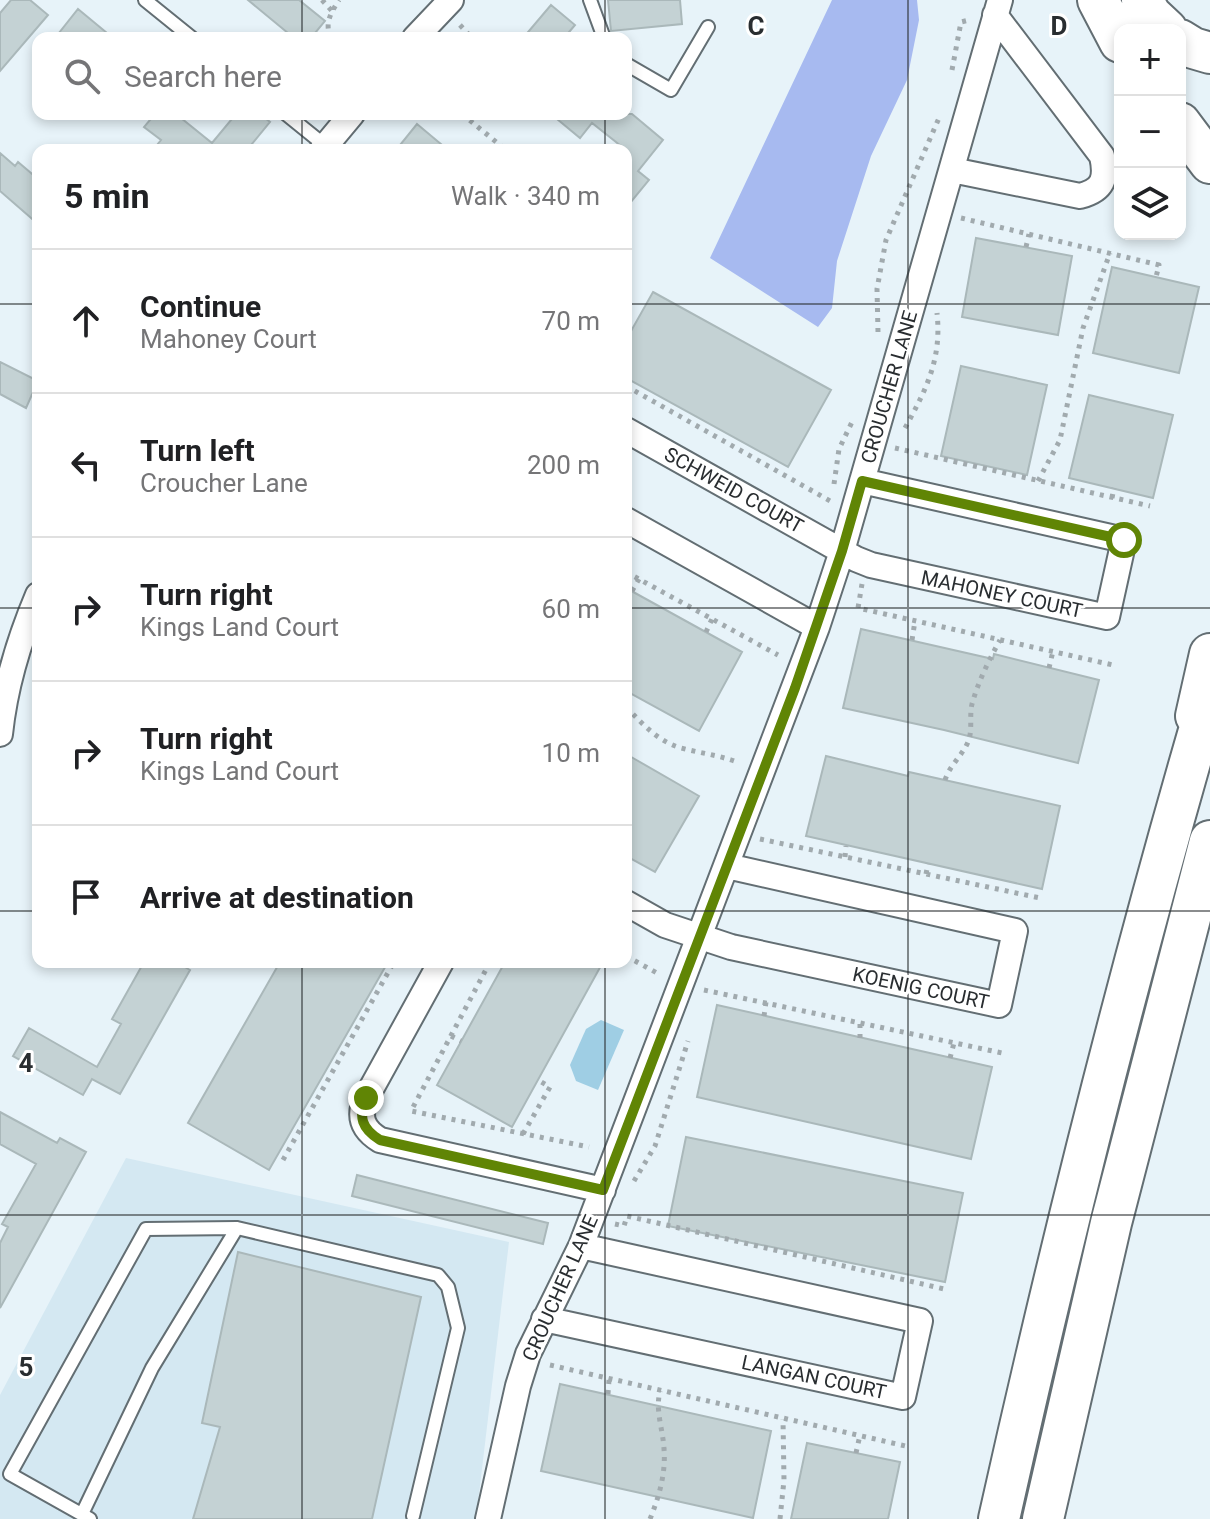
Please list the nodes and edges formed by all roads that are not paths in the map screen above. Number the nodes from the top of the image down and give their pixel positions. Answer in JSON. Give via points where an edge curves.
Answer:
{"nodes":[{"id":1,"x":145,"y":0,"type":"edge"},
{"id":2,"x":451,"y":0,"type":"edge"},
{"id":3,"x":590,"y":0,"type":"edge"},
{"id":4,"x":1098,"y":0,"type":"edge"},
{"id":5,"x":1142,"y":0,"type":"edge"},
{"id":6,"x":997,"y":5,"type":"edge"},
{"id":7,"x":1161,"y":24,"type":"edge"},
{"id":8,"x":708,"y":27,"type":"dead end"},
{"id":9,"x":1114,"y":31,"type":"edge"},
{"id":10,"x":185,"y":32,"type":"edge"},
{"id":11,"x":421,"y":32,"type":"edge"},
{"id":12,"x":602,"y":32,"type":"edge"},
{"id":13,"x":1186,"y":44,"type":"edge"},
{"id":14,"x":1210,"y":53,"type":"edge"},
{"id":15,"x":632,"y":67,"type":"edge"},
{"id":16,"x":293,"y":120,"type":"edge"},
{"id":17,"x":348,"y":120,"type":"edge"},
{"id":18,"x":1186,"y":131,"type":"edge"},
{"id":19,"x":320,"y":144,"type":"edge"},
{"id":20,"x":330,"y":144,"type":"edge"},
{"id":21,"x":1210,"y":163,"type":"edge"},
{"id":22,"x":952,"y":170,"type":"junction"},
{"id":23,"x":632,"y":433,"type":"edge"},
{"id":24,"x":862,"y":481,"type":"junction"},
{"id":25,"x":632,"y":523,"type":"edge"},
{"id":26,"x":842,"y":551,"type":"junction"},
{"id":27,"x":32,"y":610,"type":"edge"},
{"id":28,"x":817,"y":627,"type":"junction"},
{"id":29,"x":1210,"y":654,"type":"edge"},
{"id":30,"x":1210,"y":693,"type":"edge"},
{"id":31,"x":1,"y":718,"type":"edge"},
{"id":32,"x":1167,"y":841,"type":"junction"},
{"id":33,"x":727,"y":866,"type":"junction"},
{"id":34,"x":1207,"y":869,"type":"edge"},
{"id":35,"x":632,"y":906,"type":"edge"},
{"id":36,"x":699,"y":938,"type":"junction"},
{"id":37,"x":438,"y":968,"type":"edge"},
{"id":38,"x":603,"y":1190,"type":"junction"},
{"id":39,"x":237,"y":1228,"type":"junction"},
{"id":40,"x":581,"y":1246,"type":"junction"},
{"id":41,"x":544,"y":1319,"type":"junction"},
{"id":42,"x":86,"y":1516,"type":"edge"},
{"id":43,"x":413,"y":1516,"type":"dead end"},
{"id":44,"x":488,"y":1519,"type":"edge"},
{"id":45,"x":999,"y":1519,"type":"edge"},
{"id":46,"x":1043,"y":1519,"type":"edge"}],
"edges":[{"from":1,"to":10,"type":"lane"},
{"from":2,"to":11,"type":"street"},
{"from":3,"to":12,"type":"lane"},
{"from":4,"to":9,"type":"highway"},
{"from":5,"to":7,"type":"highway"},
{"from":6,"to":22,"type":"street","name":"CROUCHER LANE"},
{"from":6,"to":22,"type":"street","via":[[1102,156],[1102,182],[1080,196]]},
{"from":8,"to":15,"type":"lane","via":[[671,90]]},
{"from":13,"to":14,"type":"highway"},
{"from":16,"to":19,"type":"lane"},
{"from":17,"to":20,"type":"street"},
{"from":18,"to":21,"type":"highway"},
{"from":22,"to":24,"type":"street","name":"CROUCHER LANE"},
{"from":23,"to":26,"type":"street","name":"SCHWEID COURT"},
{"from":24,"to":26,"type":"street","name":"CROUCHER LANE"},
{"from":24,"to":26,"type":"street","name":"MAHONEY COURT","via":[[1124,540],[1107,617],[871,565]]},
{"from":25,"to":28,"type":"street"},
{"from":26,"to":28,"type":"street","name":"CROUCHER LANE"},
{"from":27,"to":31,"type":"street"},
{"from":28,"to":33,"type":"street","name":"CROUCHER LANE"},
{"from":29,"to":32,"type":"highway"},
{"from":30,"to":32,"type":"highway"},
{"from":32,"to":45,"type":"highway","via":[[1045,1313]]},
{"from":33,"to":36,"type":"street","name":"CROUCHER LANE"},
{"from":33,"to":36,"type":"street","name":"KOENIG COURT","via":[[1015,931],[999,1005]]},
{"from":34,"to":46,"type":"highway","via":[[1179,954],[1118,1192]]},
{"from":35,"to":36,"type":"street","name":"KOENIG COURT"},
{"from":36,"to":38,"type":"street","name":"CROUCHER LANE"},
{"from":37,"to":38,"type":"street","via":[[366,1098],[361,1122],[368,1133]]},
{"from":38,"to":40,"type":"street","name":"CROUCHER LANE"},
{"from":39,"to":42,"type":"lane","via":[[152,1368]]},
{"from":39,"to":42,"type":"lane","via":[[146,1229],[10,1474]]},
{"from":39,"to":43,"type":"lane","via":[[438,1275],[448,1287],[458,1328]]},
{"from":40,"to":41,"type":"street","name":"CROUCHER LANE"},
{"from":40,"to":41,"type":"street","name":"LANGAN COURT","via":[[920,1321],[903,1397]]},
{"from":41,"to":44,"type":"street","name":"CROUCHER LANE","via":[[518,1386]]}]}
